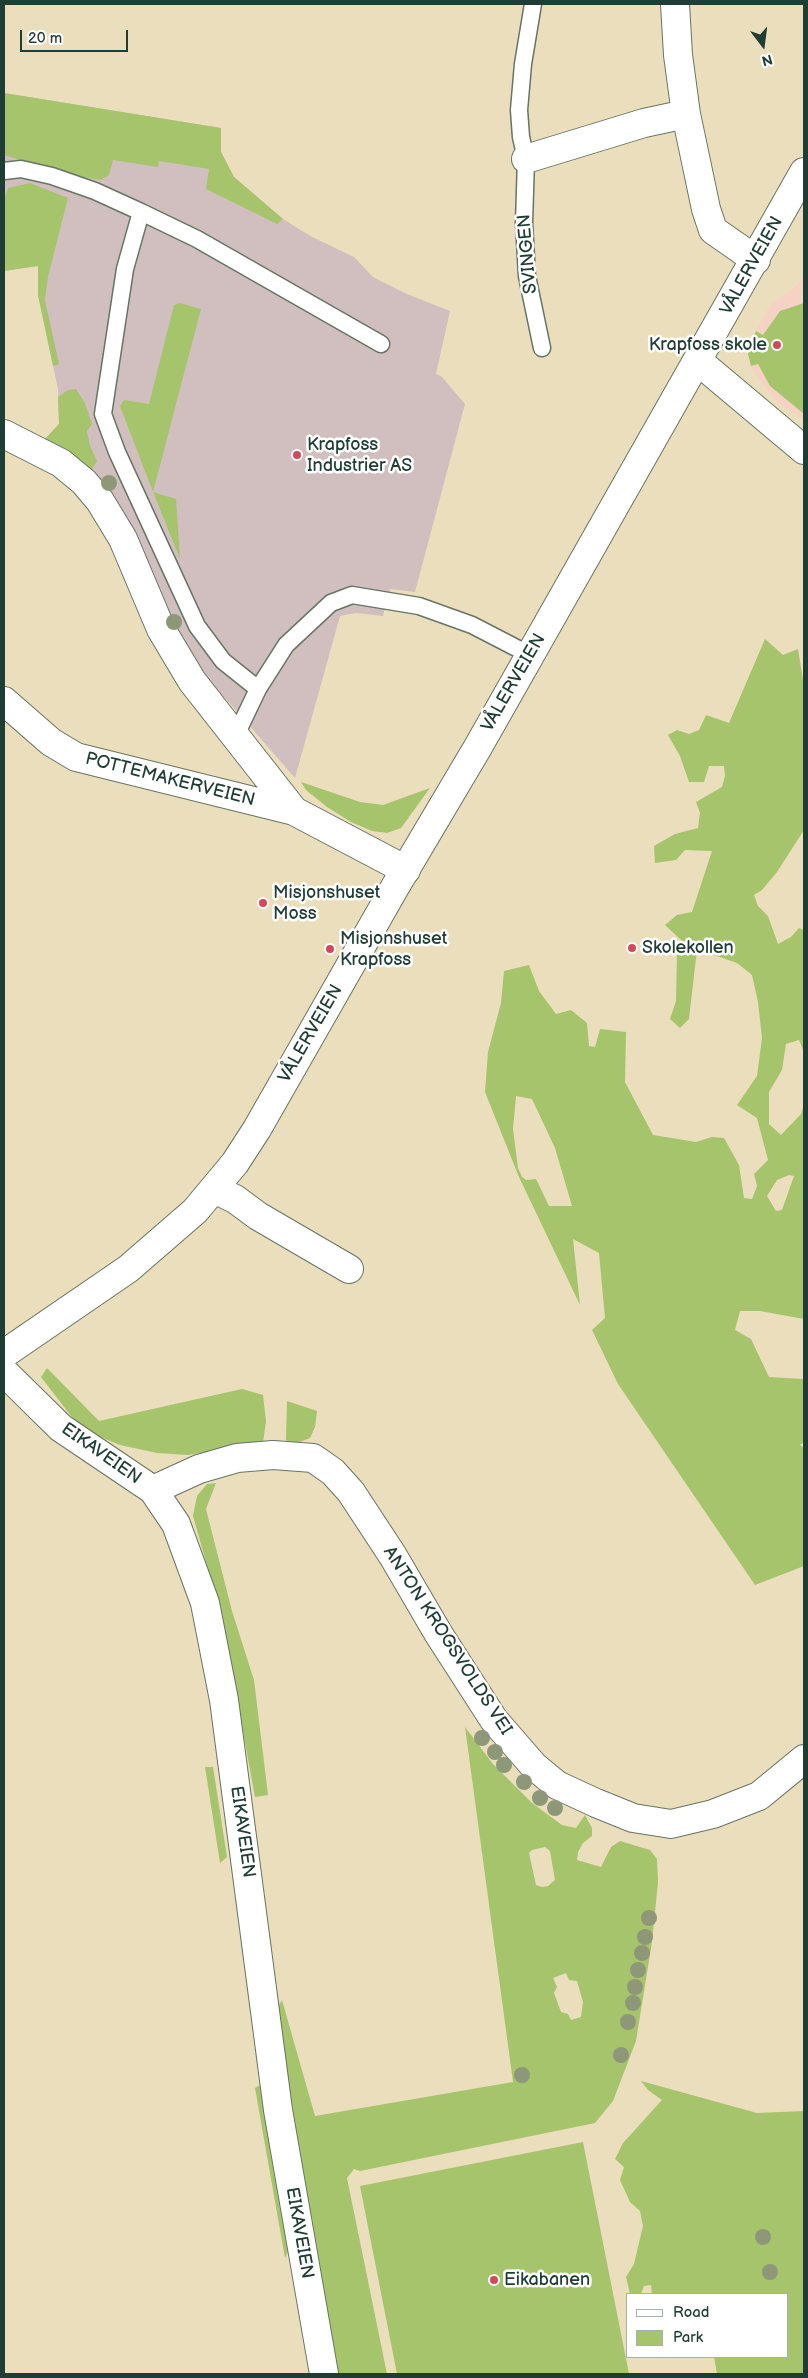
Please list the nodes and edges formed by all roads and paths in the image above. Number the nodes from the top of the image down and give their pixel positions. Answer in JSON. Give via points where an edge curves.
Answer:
{"nodes":[{"id":1,"x":534,"y":4,"type":"edge"},
{"id":2,"x":675,"y":4,"type":"edge"},
{"id":3,"x":686,"y":114,"type":"junction"},
{"id":4,"x":526,"y":159,"type":"junction"},
{"id":5,"x":4,"y":171,"type":"edge"},
{"id":6,"x":804,"y":172,"type":"edge"},
{"id":7,"x":141,"y":212,"type":"junction"},
{"id":8,"x":756,"y":260,"type":"junction"},
{"id":9,"x":381,"y":344,"type":"dead end"},
{"id":10,"x":542,"y":348,"type":"dead end"},
{"id":11,"x":698,"y":361,"type":"junction"},
{"id":12,"x":4,"y":434,"type":"edge"},
{"id":13,"x":804,"y":450,"type":"edge"},
{"id":14,"x":530,"y":655,"type":"junction"},
{"id":15,"x":258,"y":689,"type":"junction"},
{"id":16,"x":4,"y":701,"type":"edge"},
{"id":17,"x":236,"y":736,"type":"junction"},
{"id":18,"x":294,"y":811,"type":"junction"},
{"id":19,"x":406,"y":870,"type":"junction"},
{"id":20,"x":214,"y":1189,"type":"junction"},
{"id":21,"x":349,"y":1269,"type":"dead end"},
{"id":22,"x":4,"y":1354,"type":"edge"},
{"id":23,"x":4,"y":1372,"type":"edge"},
{"id":24,"x":153,"y":1490,"type":"junction"},
{"id":25,"x":804,"y":1759,"type":"edge"},
{"id":26,"x":324,"y":2374,"type":"edge"}],
"edges":[{"from":1,"to":4,"type":"lane","name":"SVINGEN","via":[[519,110]]},
{"from":2,"to":3,"type":"street"},
{"from":3,"to":4,"type":"street","via":[[644,123]]},
{"from":3,"to":8,"type":"street","via":[[712,230]]},
{"from":4,"to":10,"type":"lane","name":"SVINGEN","via":[[524,223],[527,276]]},
{"from":5,"to":7,"type":"lane","via":[[21,169],[52,176]]},
{"from":6,"to":8,"type":"street","name":"VÅLERVEIEN"},
{"from":7,"to":9,"type":"lane","via":[[197,239]]},
{"from":7,"to":15,"type":"lane","via":[[125,269],[102,414],[197,626],[223,661]]},
{"from":8,"to":11,"type":"street","name":"VÅLERVEIEN"},
{"from":11,"to":13,"type":"street"},
{"from":11,"to":14,"type":"street","name":"VÅLERVEIEN"},
{"from":12,"to":17,"type":"street","via":[[61,463],[100,500],[123,539],[161,628],[192,681]]},
{"from":14,"to":15,"type":"lane","via":[[472,625],[419,606],[352,595],[330,603],[292,639]]},
{"from":14,"to":19,"type":"street","name":"VÅLERVEIEN"},
{"from":15,"to":17,"type":"lane"},
{"from":16,"to":18,"type":"street","name":"POTTEMAKERVEIEN","via":[[51,742],[76,758]]},
{"from":17,"to":18,"type":"street"},
{"from":18,"to":19,"type":"street"},
{"from":19,"to":20,"type":"street","name":"VÅLERVEIEN","via":[[257,1129]]},
{"from":20,"to":21,"type":"street"},
{"from":20,"to":22,"type":"street","name":"VÅLERVEIEN","via":[[195,1211],[128,1269]]},
{"from":23,"to":24,"type":"street","name":"EIKAVEIEN","via":[[61,1428]]},
{"from":24,"to":25,"type":"street","name":"ANTON KROGSVOLDS VEI","via":[[199,1469],[236,1458],[313,1458],[333,1472],[351,1492],[388,1548],[494,1720],[534,1766],[557,1785],[596,1803],[633,1818],[670,1824],[713,1814],[760,1796]]},
{"from":24,"to":26,"type":"street","name":"EIKAVEIEN","via":[[176,1524],[205,1603],[215,1647],[278,2110]]}]}
